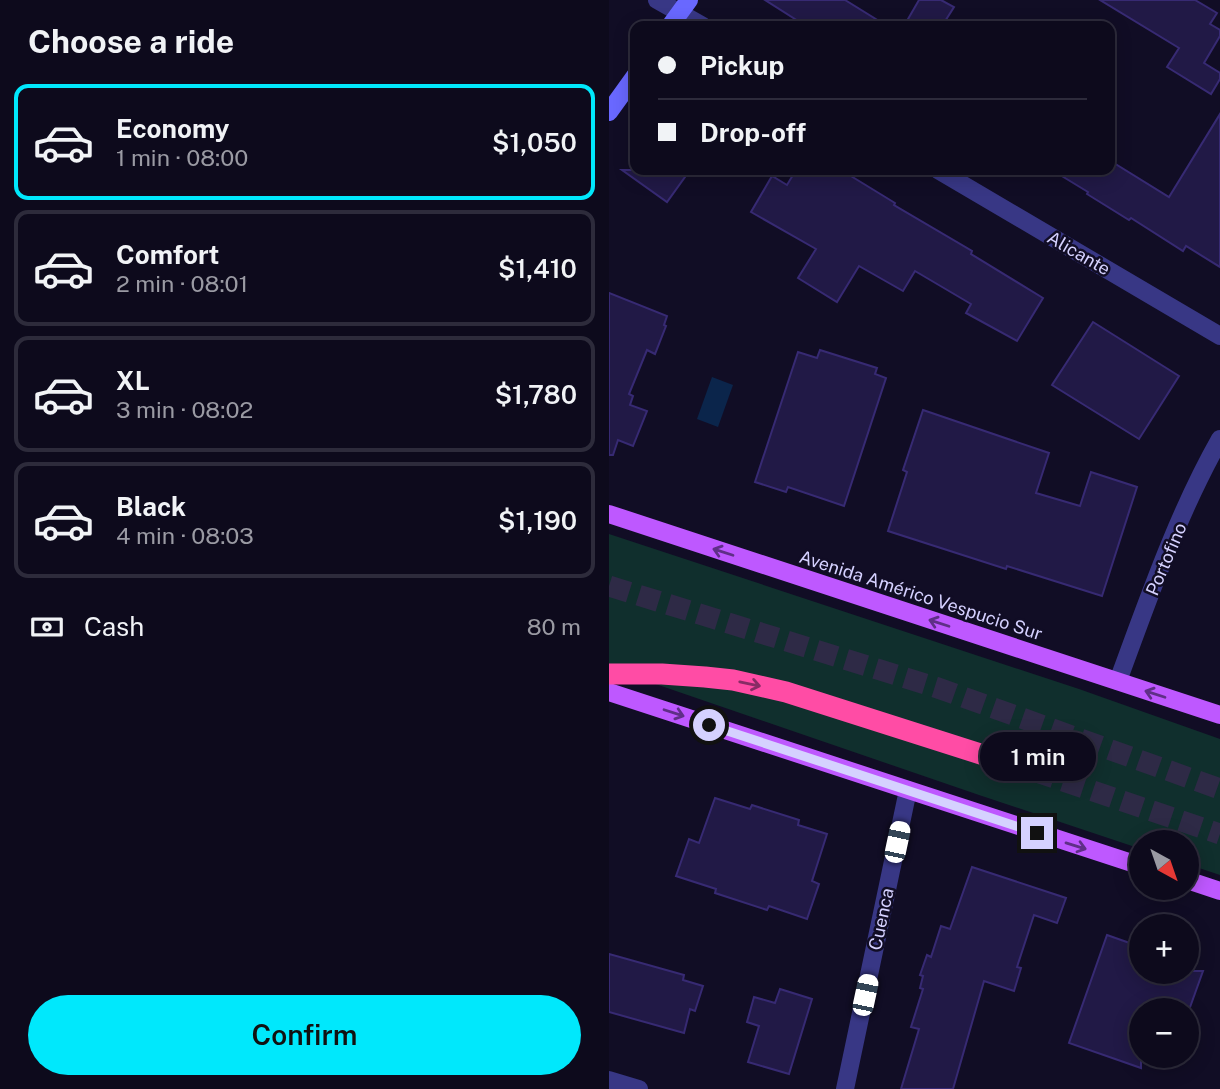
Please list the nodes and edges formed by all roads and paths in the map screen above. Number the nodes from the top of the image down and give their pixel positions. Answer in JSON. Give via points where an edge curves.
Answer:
{"nodes":[{"id":1,"x":657,"y":0,"type":"edge"},
{"id":2,"x":680,"y":13,"type":"edge"},
{"id":3,"x":630,"y":83,"type":"edge"},
{"id":4,"x":609,"y":113,"type":"edge"},
{"id":5,"x":947,"y":175,"type":"edge"},
{"id":6,"x":1220,"y":335,"type":"edge"},
{"id":7,"x":1220,"y":439,"type":"edge"},
{"id":8,"x":609,"y":514,"type":"edge"},
{"id":9,"x":609,"y":674,"type":"edge"},
{"id":10,"x":1118,"y":681,"type":"junction"},
{"id":11,"x":609,"y":692,"type":"edge"},
{"id":12,"x":1220,"y":715,"type":"edge"},
{"id":13,"x":1034,"y":771,"type":"tunnel mouth"},
{"id":14,"x":908,"y":790,"type":"junction"},
{"id":15,"x":1129,"y":862,"type":"edge"},
{"id":16,"x":1199,"y":884,"type":"edge"},
{"id":17,"x":1220,"y":891,"type":"edge"},
{"id":18,"x":609,"y":1080,"type":"edge"},
{"id":19,"x":639,"y":1089,"type":"edge"},
{"id":20,"x":845,"y":1089,"type":"edge"}],
"edges":[{"from":1,"to":2,"type":"street"},
{"from":3,"to":4,"type":"street"},
{"from":5,"to":6,"type":"street","name":"Alicante"},
{"from":7,"to":10,"type":"street","name":"Portofino","via":[[1164,559]]},
{"from":10,"to":8,"type":"main road","name":"Avenida Américo Vespucio Sur","one_way":true},
{"from":9,"to":13,"type":"highway","one_way":true,"via":[[715,678],[786,692]]},
{"from":12,"to":10,"type":"main road","name":"Avenida Américo Vespucio Sur","one_way":true},
{"from":11,"to":14,"type":"main road","one_way":true},
{"from":14,"to":15,"type":"main road","one_way":true},
{"from":14,"to":20,"type":"street","name":"Cuenca"},
{"from":16,"to":17,"type":"main road"},
{"from":18,"to":19,"type":"street"}]}
